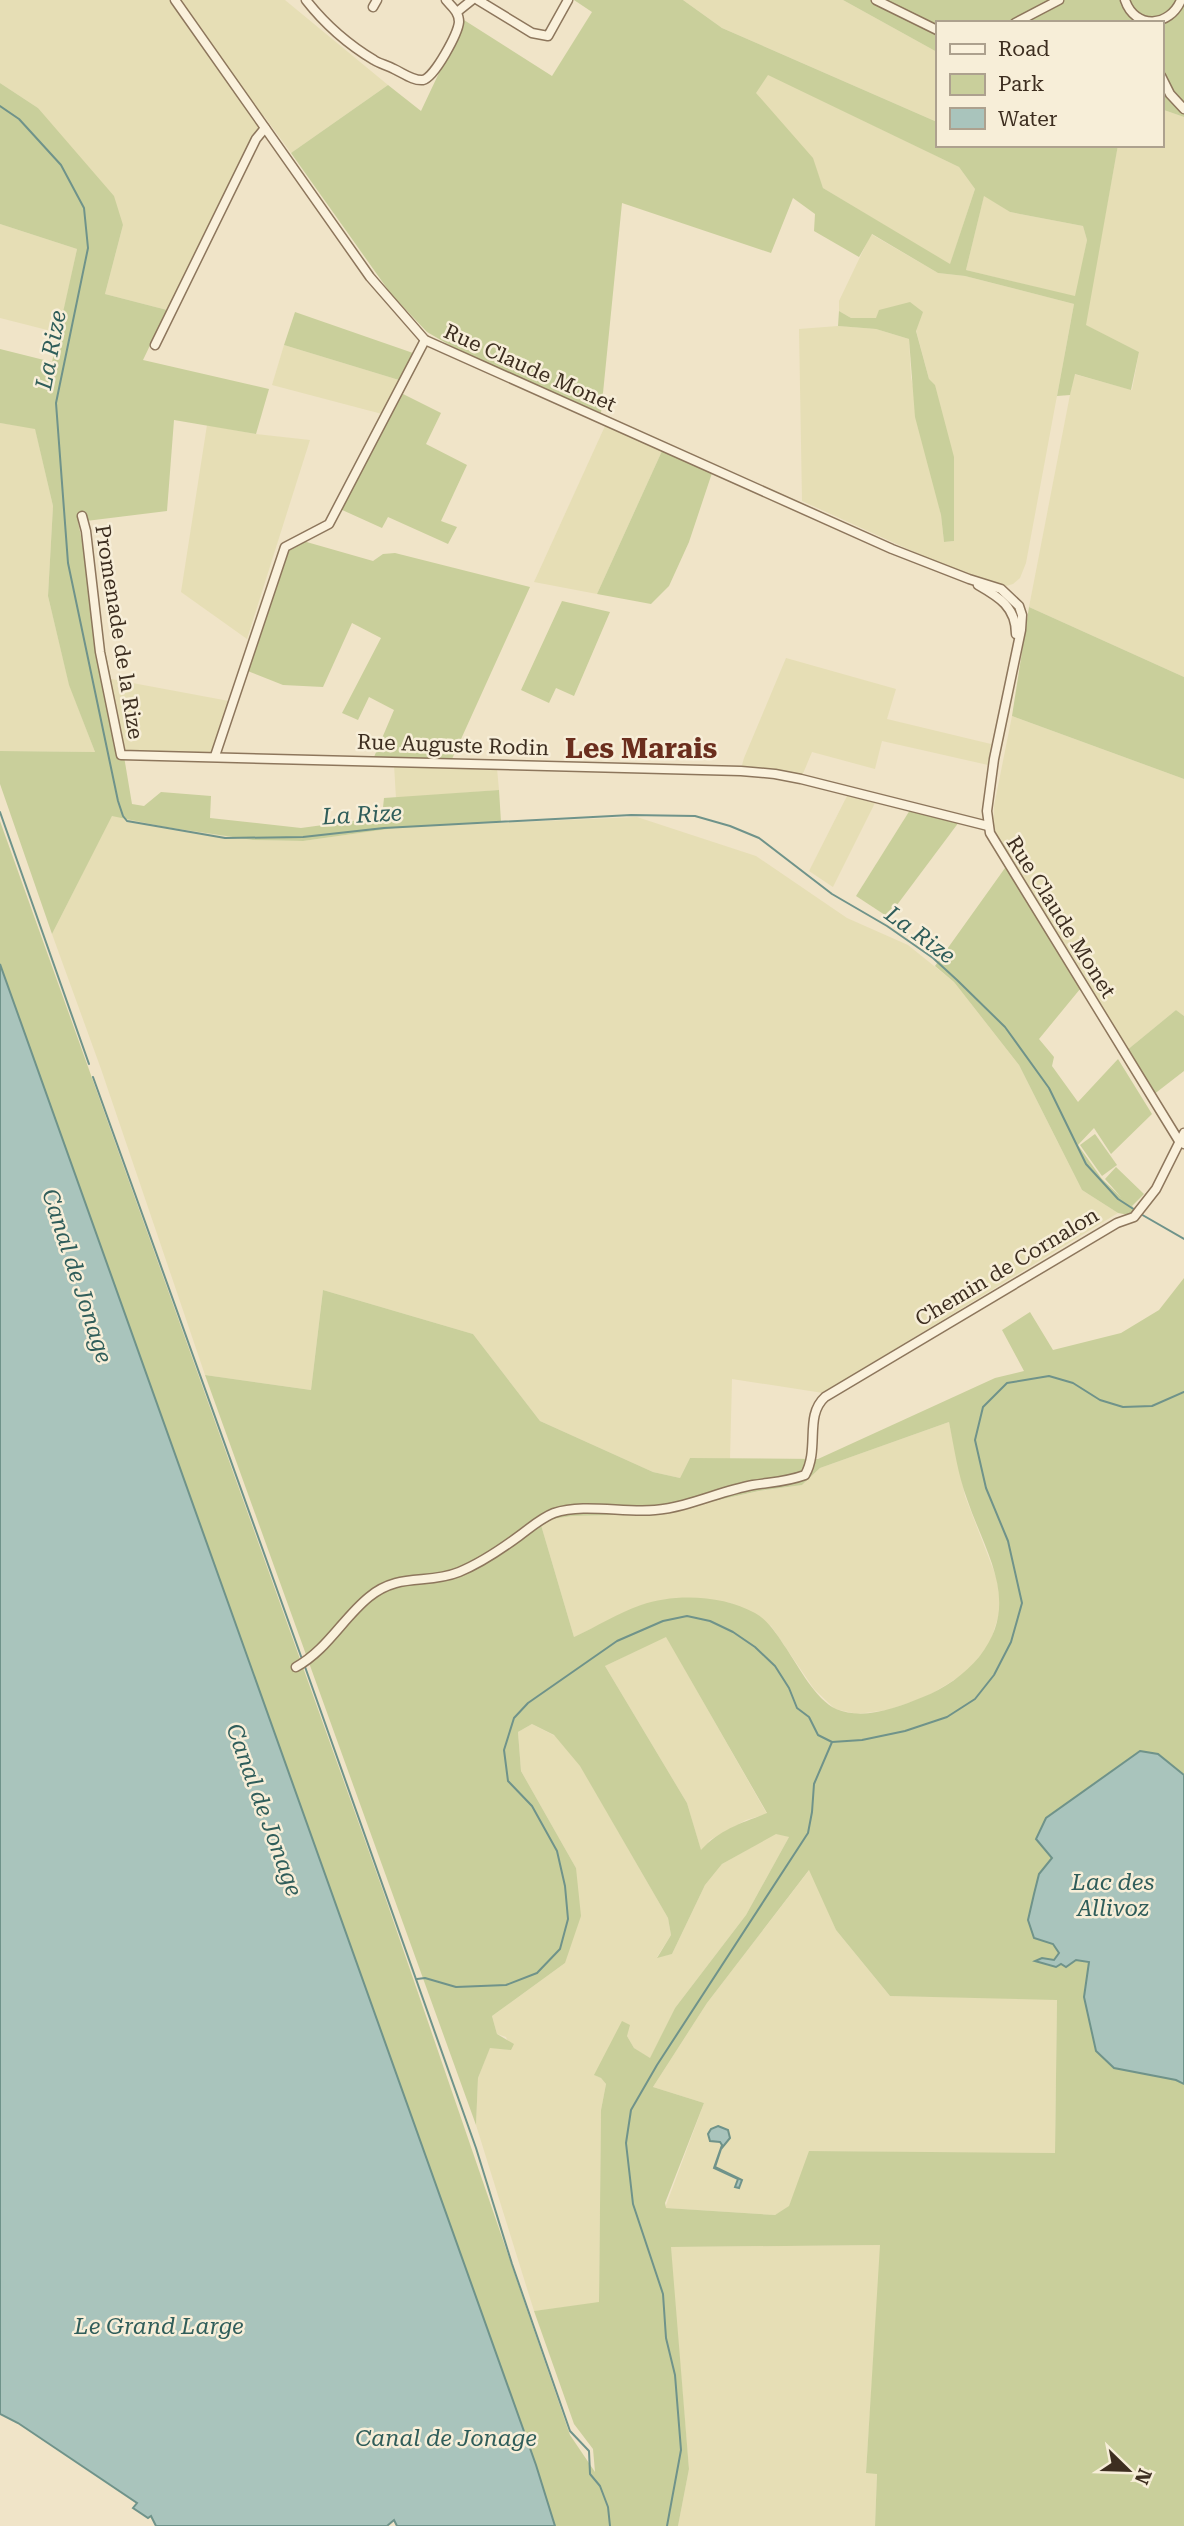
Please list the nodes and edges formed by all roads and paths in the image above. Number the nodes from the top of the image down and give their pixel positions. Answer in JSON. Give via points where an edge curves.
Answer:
{"nodes":[{"id":1,"x":174,"y":0,"type":"edge"},
{"id":2,"x":306,"y":0,"type":"edge"},
{"id":3,"x":446,"y":0,"type":"edge"},
{"id":4,"x":472,"y":0,"type":"edge"},
{"id":5,"x":478,"y":0,"type":"edge"},
{"id":6,"x":568,"y":0,"type":"edge"},
{"id":7,"x":876,"y":0,"type":"edge"},
{"id":8,"x":1059,"y":0,"type":"edge"},
{"id":9,"x":1125,"y":0,"type":"edge"},
{"id":10,"x":1181,"y":0,"type":"edge"},
{"id":11,"x":457,"y":12,"type":"junction"},
{"id":12,"x":1019,"y":21,"type":"edge"},
{"id":13,"x":1144,"y":21,"type":"edge"},
{"id":14,"x":1163,"y":22,"type":"edge"},
{"id":15,"x":936,"y":30,"type":"edge"},
{"id":16,"x":1163,"y":80,"type":"edge"},
{"id":17,"x":1184,"y":109,"type":"edge"},
{"id":18,"x":265,"y":128,"type":"junction"},
{"id":19,"x":425,"y":340,"type":"junction"},
{"id":20,"x":155,"y":345,"type":"dead end"},
{"id":21,"x":82,"y":516,"type":"dead end"},
{"id":22,"x":121,"y":755,"type":"joint"},
{"id":23,"x":215,"y":756,"type":"junction"},
{"id":24,"x":988,"y":826,"type":"junction"},
{"id":25,"x":1184,"y":1133,"type":"edge"},
{"id":26,"x":1181,"y":1142,"type":"edge"},
{"id":27,"x":296,"y":1667,"type":"dead end"}],
"edges":[{"from":1,"to":18,"type":"street","name":"Rue Claude Monet"},
{"from":2,"to":11,"type":"street","via":[[374,61],[422,80],[442,61],[459,24]]},
{"from":3,"to":11,"type":"street"},
{"from":4,"to":11,"type":"street"},
{"from":5,"to":6,"type":"street","via":[[532,33],[548,36]]},
{"from":7,"to":15,"type":"street"},
{"from":8,"to":12,"type":"street"},
{"from":9,"to":13,"type":"street"},
{"from":10,"to":14,"type":"street"},
{"from":16,"to":17,"type":"street"},
{"from":18,"to":19,"type":"street","name":"Rue Claude Monet","via":[[370,277]]},
{"from":18,"to":20,"type":"street"},
{"from":19,"to":23,"type":"street","via":[[328,524],[285,547]]},
{"from":19,"to":24,"type":"street","name":"Rue Claude Monet","via":[[892,549],[969,579],[1003,601],[1012,611],[1016,650],[994,760]]},
{"from":21,"to":22,"type":"street","name":"Promenade de la Rize","via":[[100,652]]},
{"from":22,"to":23,"type":"street","name":"Rue Auguste Rodin"},
{"from":23,"to":24,"type":"street","name":"Rue Auguste Rodin","via":[[763,773]]},
{"from":24,"to":26,"type":"street","name":"Rue Claude Monet"},
{"from":25,"to":26,"type":"street","name":"Chemin de Cornalon"},
{"from":26,"to":27,"type":"street","name":"Chemin de Cornalon","via":[[1156,1189],[1134,1217],[817,1404],[812,1462],[805,1475],[655,1510],[555,1513],[458,1572],[388,1584],[369,1597],[308,1661]]}]}
